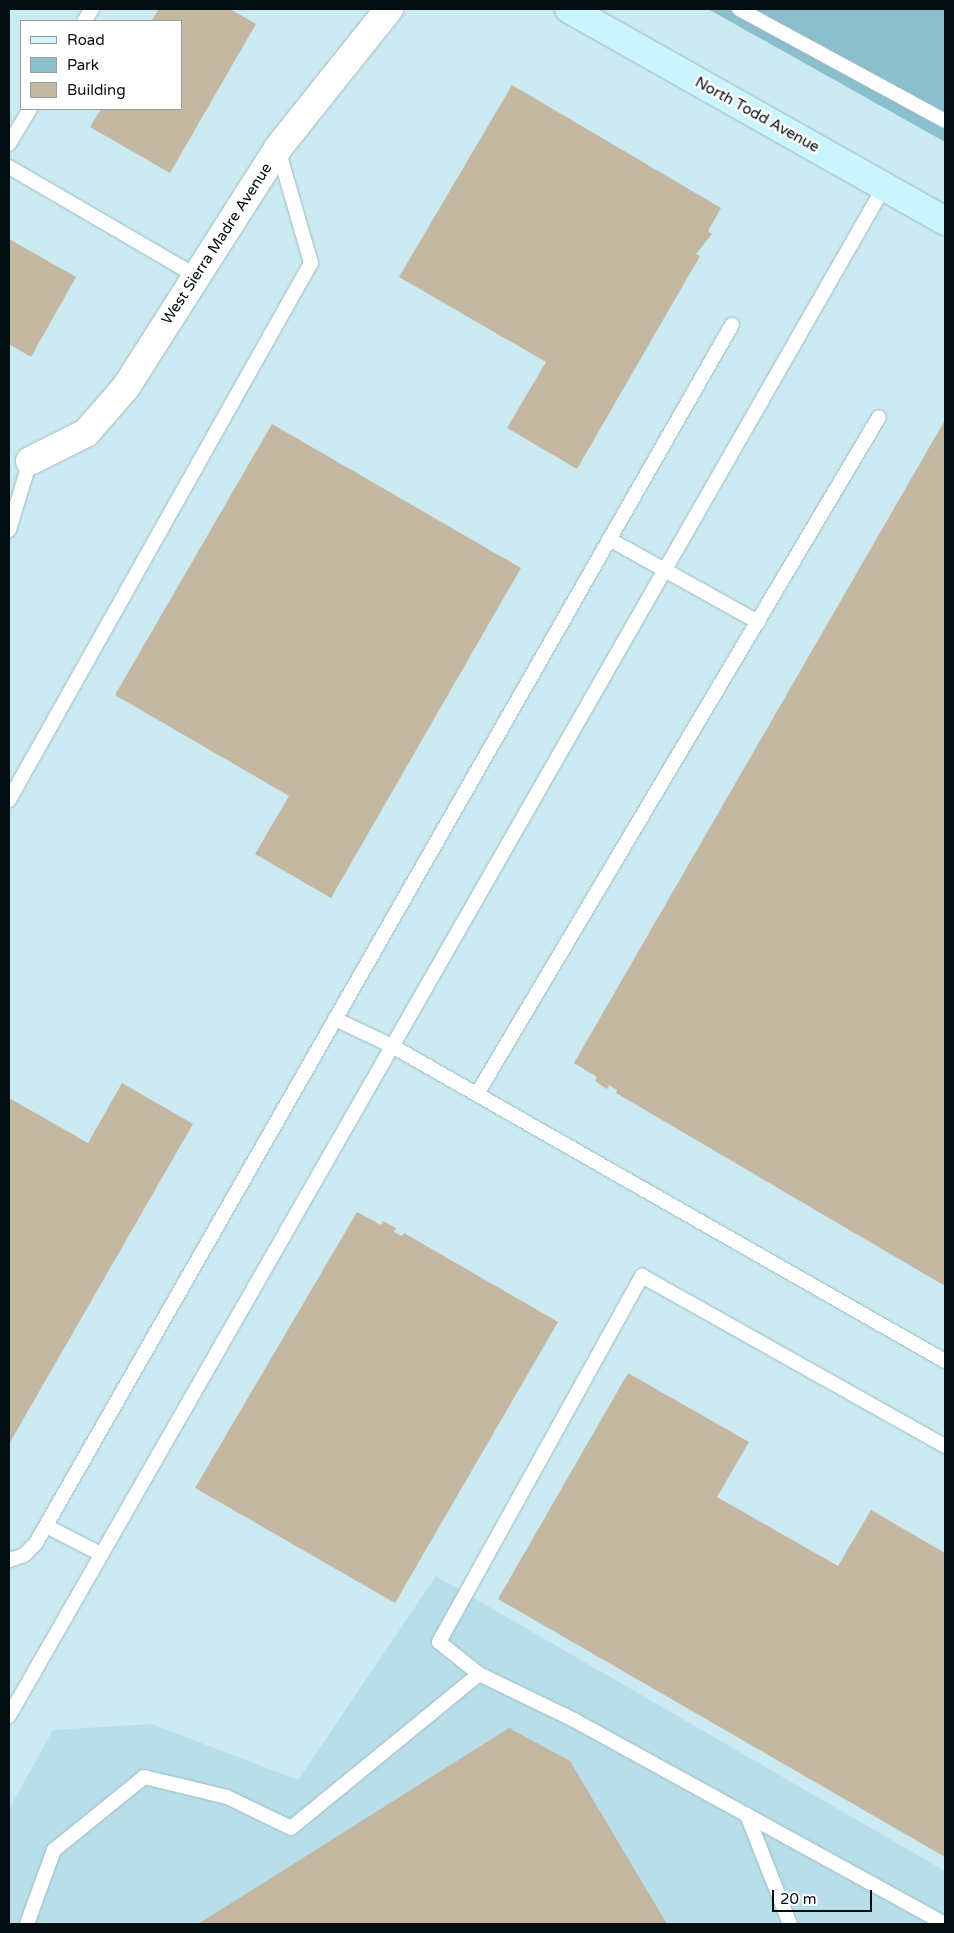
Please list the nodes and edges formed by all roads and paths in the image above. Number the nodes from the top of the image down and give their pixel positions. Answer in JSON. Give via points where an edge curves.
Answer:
{"nodes":[{"id":1,"x":92,"y":9,"type":"edge"},
{"id":2,"x":389,"y":9,"type":"edge"},
{"id":3,"x":570,"y":9,"type":"edge"},
{"id":4,"x":739,"y":9,"type":"edge"},
{"id":5,"x":85,"y":20,"type":"edge"},
{"id":6,"x":29,"y":110,"type":"edge"},
{"id":7,"x":945,"y":121,"type":"edge"},
{"id":8,"x":9,"y":144,"type":"edge"},
{"id":9,"x":278,"y":148,"type":"junction"},
{"id":10,"x":9,"y":167,"type":"edge"},
{"id":11,"x":884,"y":186,"type":"junction"},
{"id":12,"x":945,"y":221,"type":"edge"},
{"id":13,"x":196,"y":276,"type":"junction"},
{"id":14,"x":732,"y":325,"type":"dead end"},
{"id":15,"x":879,"y":417,"type":"dead end"},
{"id":16,"x":30,"y":461,"type":"joint"},
{"id":17,"x":9,"y":530,"type":"edge"},
{"id":18,"x":609,"y":539,"type":"junction"},
{"id":19,"x":664,"y":572,"type":"junction"},
{"id":20,"x":758,"y":622,"type":"junction"},
{"id":21,"x":9,"y":800,"type":"edge"},
{"id":22,"x":335,"y":1019,"type":"junction"},
{"id":23,"x":392,"y":1046,"type":"junction"},
{"id":24,"x":478,"y":1094,"type":"junction"},
{"id":25,"x":945,"y":1361,"type":"edge"},
{"id":26,"x":945,"y":1446,"type":"edge"},
{"id":27,"x":46,"y":1526,"type":"junction"},
{"id":28,"x":101,"y":1554,"type":"junction"},
{"id":29,"x":9,"y":1560,"type":"edge"},
{"id":30,"x":478,"y":1674,"type":"junction"},
{"id":31,"x":9,"y":1716,"type":"edge"},
{"id":32,"x":748,"y":1815,"type":"junction"},
{"id":33,"x":26,"y":1924,"type":"edge"},
{"id":34,"x":790,"y":1924,"type":"edge"},
{"id":35,"x":945,"y":1924,"type":"edge"}],
"edges":[{"from":1,"to":5,"type":"lane"},
{"from":2,"to":9,"type":"street","name":"West Sierra Madre Avenue"},
{"from":3,"to":11,"type":"street","name":"North Todd Avenue"},
{"from":4,"to":7,"type":"lane"},
{"from":6,"to":8,"type":"lane"},
{"from":9,"to":13,"type":"street","name":"West Sierra Madre Avenue"},
{"from":9,"to":21,"type":"lane","via":[[311,262]]},
{"from":10,"to":13,"type":"lane"},
{"from":11,"to":12,"type":"street","name":"North Todd Avenue"},
{"from":11,"to":19,"type":"lane"},
{"from":13,"to":16,"type":"street","name":"West Sierra Madre Avenue","via":[[126,388],[86,433]]},
{"from":14,"to":18,"type":"lane"},
{"from":15,"to":20,"type":"lane"},
{"from":16,"to":17,"type":"lane"},
{"from":18,"to":19,"type":"lane"},
{"from":18,"to":22,"type":"lane"},
{"from":19,"to":20,"type":"lane"},
{"from":19,"to":23,"type":"lane"},
{"from":20,"to":24,"type":"lane"},
{"from":22,"to":23,"type":"lane"},
{"from":22,"to":27,"type":"lane"},
{"from":23,"to":24,"type":"lane"},
{"from":23,"to":28,"type":"lane"},
{"from":24,"to":25,"type":"lane"},
{"from":26,"to":30,"type":"lane","via":[[642,1276],[439,1642]]},
{"from":27,"to":28,"type":"lane"},
{"from":27,"to":29,"type":"lane","via":[[24,1555]]},
{"from":28,"to":31,"type":"lane"},
{"from":30,"to":32,"type":"lane","via":[[574,1720]]},
{"from":30,"to":33,"type":"lane","via":[[291,1828],[227,1797],[144,1777],[54,1850]]},
{"from":32,"to":34,"type":"lane"},
{"from":32,"to":35,"type":"lane"}]}
